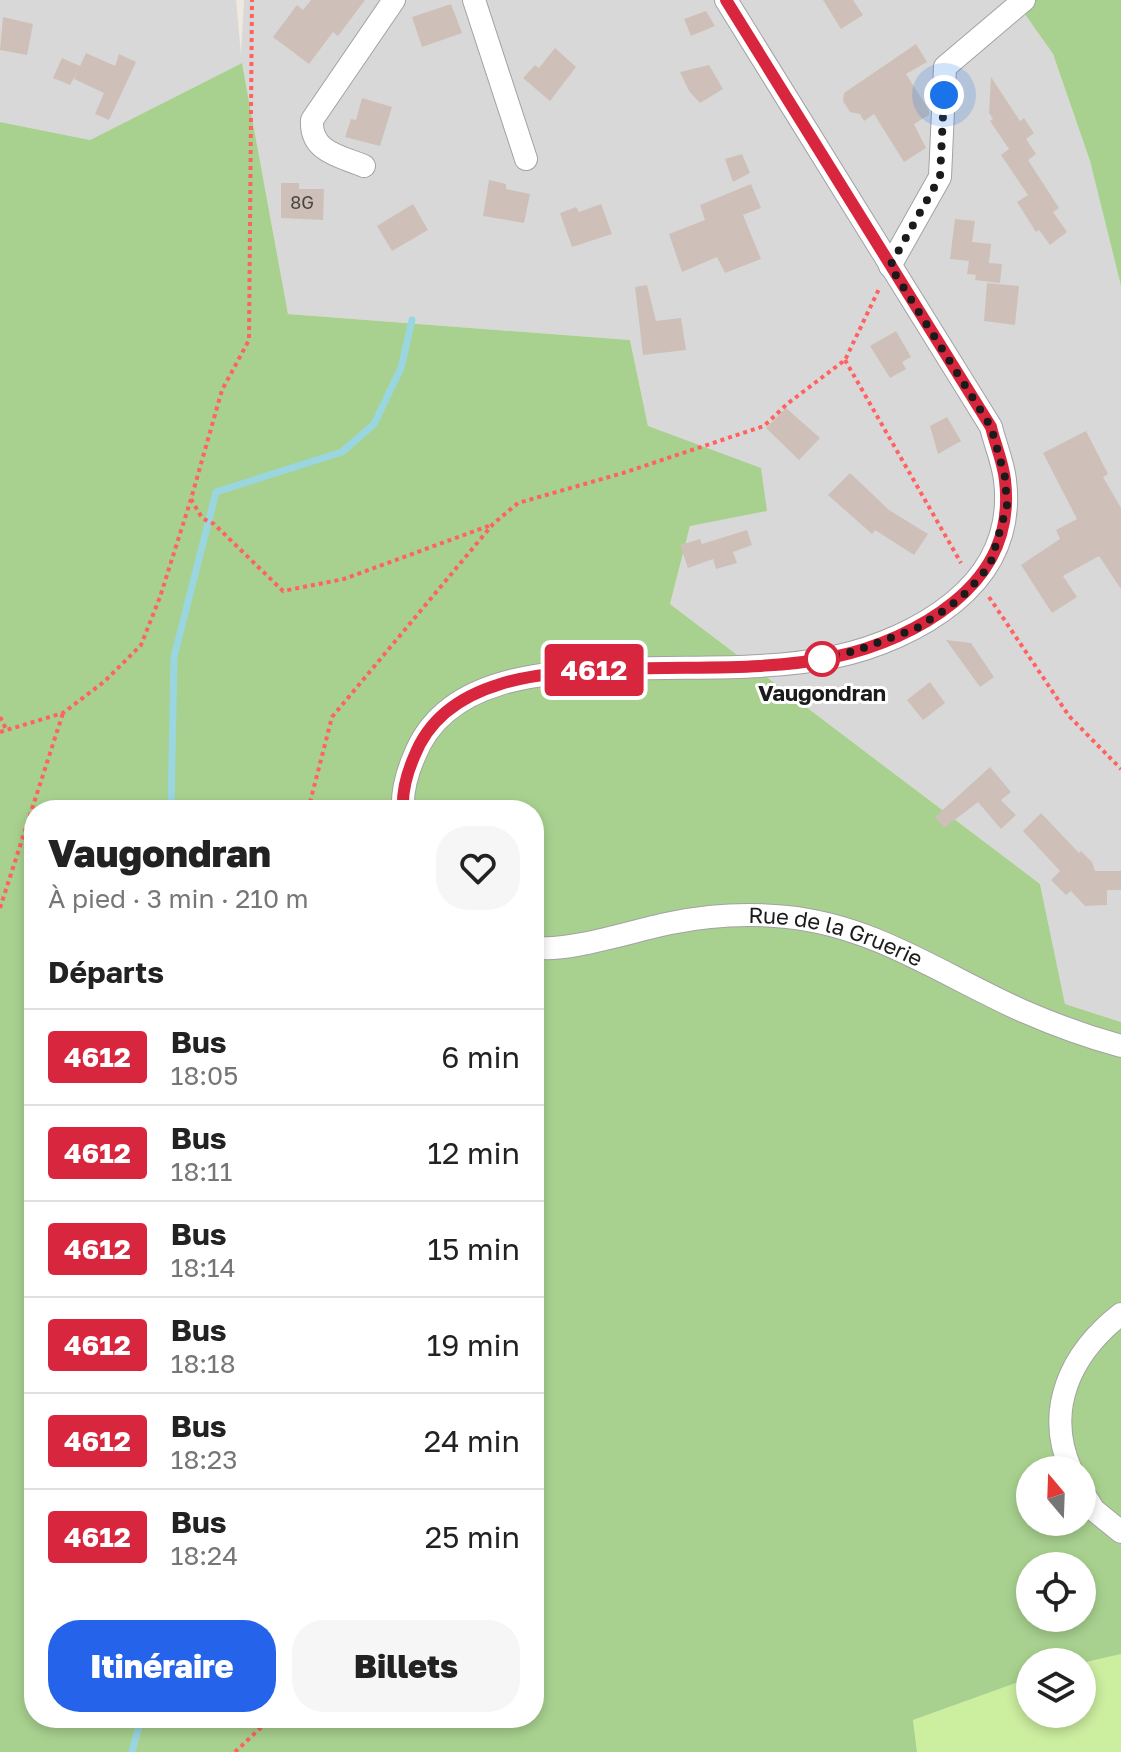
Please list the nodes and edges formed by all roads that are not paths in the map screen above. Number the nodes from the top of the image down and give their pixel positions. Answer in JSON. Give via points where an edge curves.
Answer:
{"nodes":[{"id":1,"x":394,"y":0,"type":"edge"},
{"id":2,"x":474,"y":0,"type":"edge"},
{"id":3,"x":726,"y":0,"type":"edge"},
{"id":4,"x":1024,"y":0,"type":"edge"},
{"id":5,"x":526,"y":159,"type":"dead end"},
{"id":6,"x":364,"y":166,"type":"dead end"},
{"id":7,"x":890,"y":266,"type":"junction"},
{"id":8,"x":404,"y":800,"type":"edge"},
{"id":9,"x":544,"y":949,"type":"edge"},
{"id":10,"x":1121,"y":1046,"type":"edge"},
{"id":11,"x":1121,"y":1314,"type":"edge"},
{"id":12,"x":1065,"y":1456,"type":"edge"},
{"id":13,"x":1096,"y":1512,"type":"edge"},
{"id":14,"x":1121,"y":1532,"type":"edge"}],
"edges":[{"from":1,"to":6,"type":"street","via":[[312,120],[311,133],[322,148]]},
{"from":2,"to":5,"type":"street"},
{"from":3,"to":7,"type":"street"},
{"from":4,"to":7,"type":"street","via":[[945,67],[940,177]]},
{"from":7,"to":8,"type":"street","via":[[991,427],[1005,477],[1007,506],[1000,536],[978,581],[917,628],[835,657],[575,670],[488,688],[459,702],[420,740]]},
{"from":9,"to":10,"type":"street","name":"Rue de la Gruerie","via":[[709,916],[789,917],[875,938],[1024,1012]]},
{"from":11,"to":12,"type":"street","via":[[1079,1357],[1067,1383],[1060,1422]]},
{"from":13,"to":14,"type":"street"}]}
